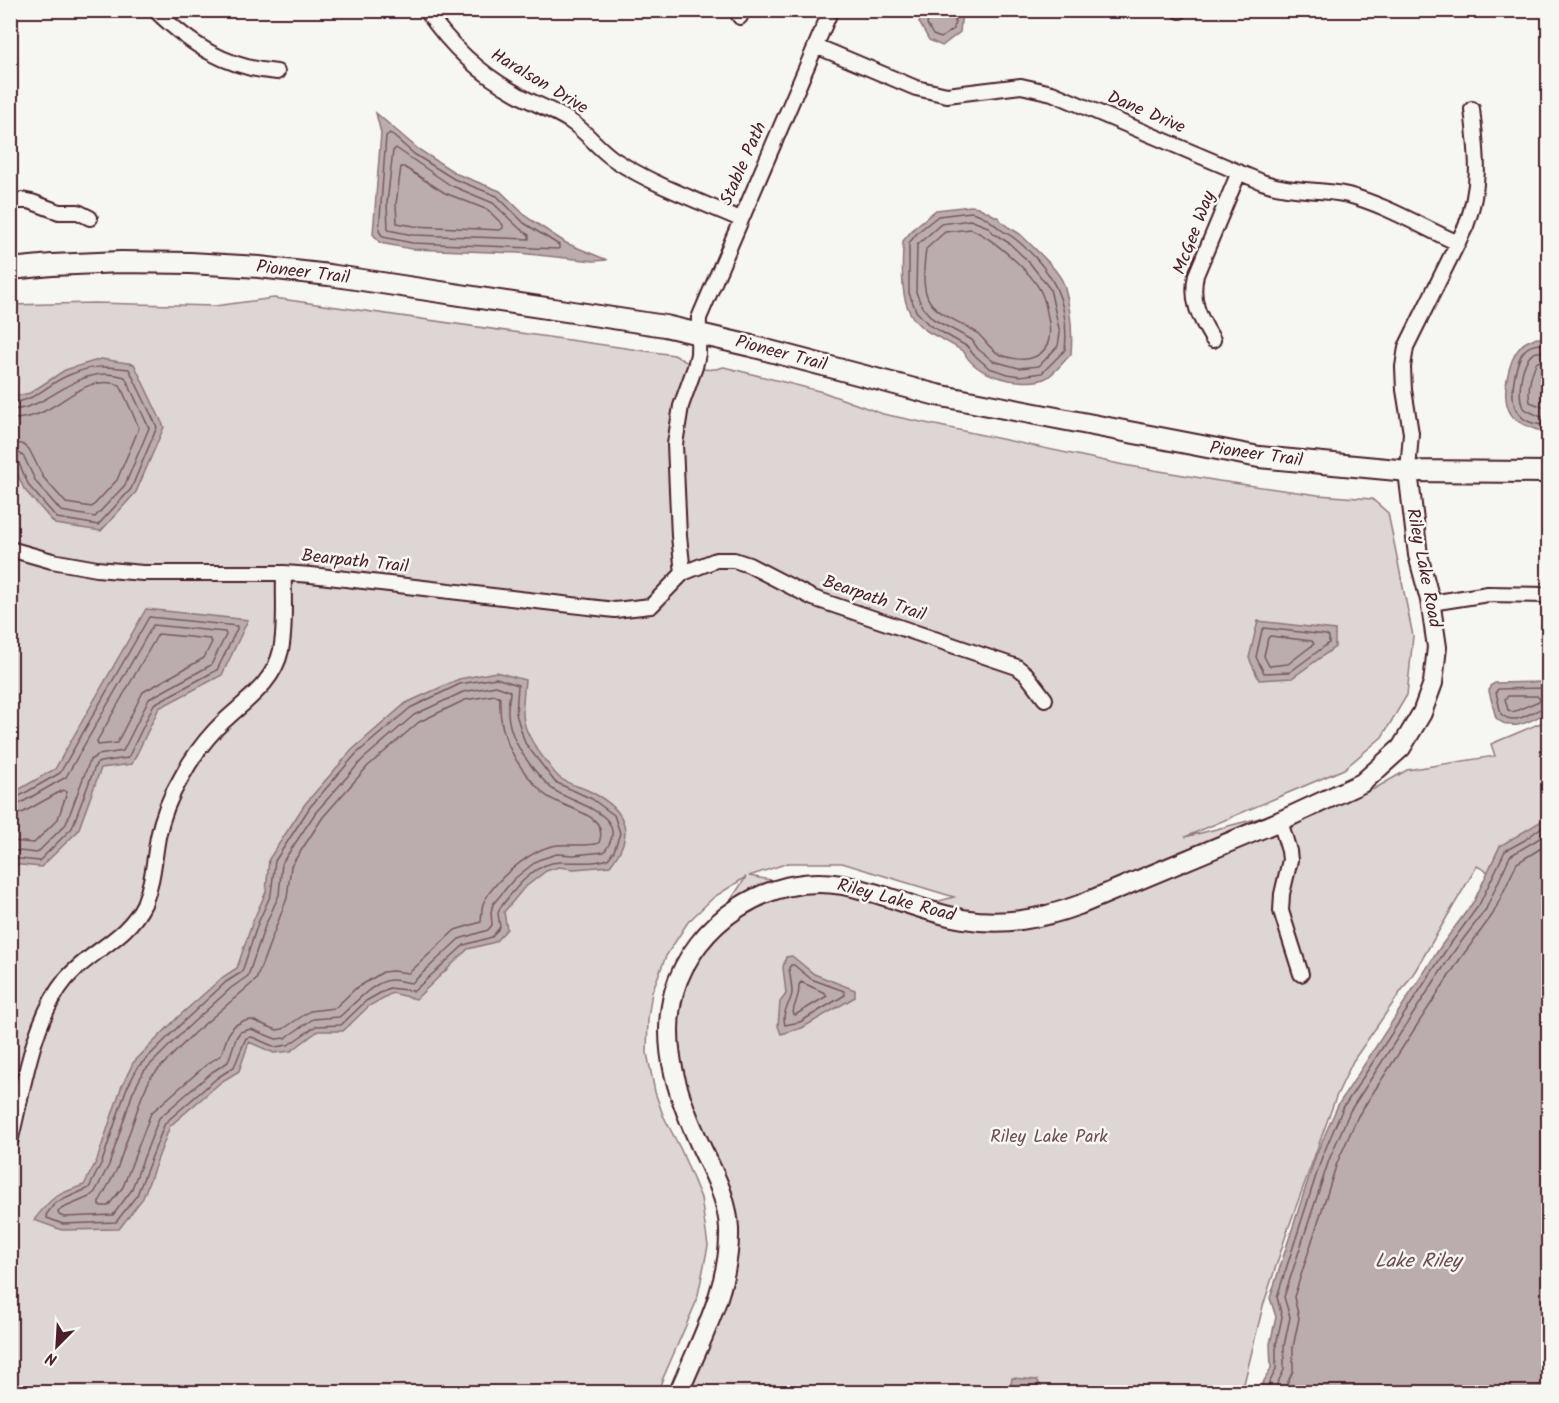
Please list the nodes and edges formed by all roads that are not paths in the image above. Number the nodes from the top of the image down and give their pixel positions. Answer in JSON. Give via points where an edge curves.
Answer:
{"nodes":[{"id":1,"x":155,"y":10,"type":"edge"},
{"id":2,"x":426,"y":10,"type":"edge"},
{"id":3,"x":831,"y":10,"type":"edge"},
{"id":4,"x":816,"y":46,"type":"junction"},
{"id":5,"x":276,"y":72,"type":"dead end"},
{"id":6,"x":1472,"y":109,"type":"dead end"},
{"id":7,"x":1239,"y":172,"type":"junction"},
{"id":8,"x":10,"y":203,"type":"edge"},
{"id":9,"x":90,"y":218,"type":"dead end"},
{"id":10,"x":740,"y":219,"type":"junction"},
{"id":11,"x":1458,"y":243,"type":"junction"},
{"id":12,"x":10,"y":269,"type":"edge"},
{"id":13,"x":698,"y":333,"type":"junction"},
{"id":14,"x":1213,"y":340,"type":"dead end"},
{"id":15,"x":1408,"y":471,"type":"junction"},
{"id":16,"x":1548,"y":472,"type":"edge"},
{"id":17,"x":10,"y":549,"type":"edge"},
{"id":18,"x":284,"y":573,"type":"junction"},
{"id":19,"x":683,"y":573,"type":"junction"},
{"id":20,"x":1548,"y":595,"type":"edge"},
{"id":21,"x":1431,"y":603,"type":"junction"},
{"id":22,"x":1045,"y":699,"type":"dead end"},
{"id":23,"x":1280,"y":821,"type":"junction"},
{"id":24,"x":1301,"y":974,"type":"dead end"},
{"id":25,"x":10,"y":1142,"type":"edge"},
{"id":26,"x":679,"y":1392,"type":"edge"}],
"edges":[{"from":1,"to":5,"type":"street","via":[[182,35],[212,54],[254,70]]},
{"from":2,"to":10,"type":"street","name":"Haralson Drive","via":[[459,51],[496,82],[584,130],[612,158],[632,170]]},
{"from":3,"to":4,"type":"street","name":"Stable Path"},
{"from":4,"to":7,"type":"street","name":"Dane Drive","via":[[931,92],[965,94],[1021,86],[1052,93]]},
{"from":4,"to":10,"type":"street","name":"Stable Path"},
{"from":6,"to":11,"type":"street","name":"Riley Lake Road","via":[[1477,187]]},
{"from":7,"to":11,"type":"street","name":"Dane Drive","via":[[1277,188],[1329,192],[1364,200]]},
{"from":7,"to":14,"type":"street","name":"McGee Way","via":[[1193,287],[1197,313]]},
{"from":8,"to":9,"type":"street","via":[[32,202]]},
{"from":10,"to":13,"type":"street","name":"Stable Path","via":[[699,318]]},
{"from":11,"to":15,"type":"street","name":"Riley Lake Road","via":[[1406,346],[1404,390],[1411,433]]},
{"from":12,"to":13,"type":"main road","name":"Pioneer Trail","via":[[121,262],[259,267]]},
{"from":13,"to":15,"type":"main road","name":"Pioneer Trail","via":[[999,408],[1259,457]]},
{"from":13,"to":19,"type":"street","via":[[698,354],[681,406],[675,444]]},
{"from":15,"to":16,"type":"main road","name":"Pioneer Trail"},
{"from":15,"to":21,"type":"street","name":"Riley Lake Road","via":[[1418,555]]},
{"from":17,"to":18,"type":"street","name":"Bearpath Trail","via":[[97,569],[143,573]]},
{"from":18,"to":19,"type":"street","name":"Bearpath Trail","via":[[615,610],[651,606]]},
{"from":18,"to":25,"type":"street","via":[[283,633],[274,668],[265,684],[215,729],[180,778],[159,836],[151,885],[133,922],[66,979],[53,998],[35,1041]]},
{"from":19,"to":22,"type":"street","name":"Bearpath Trail","via":[[716,560],[749,565],[813,598],[1017,667]]},
{"from":20,"to":21,"type":"street","via":[[1488,594]]},
{"from":21,"to":23,"type":"street","name":"Riley Lake Road","via":[[1437,647],[1433,683],[1422,713],[1401,748],[1362,783]]},
{"from":23,"to":24,"type":"street","via":[[1290,860],[1281,910]]},
{"from":23,"to":26,"type":"street","name":"Riley Lake Road","via":[[1079,905],[1022,921],[964,919],[867,890],[810,883],[755,897],[729,913],[709,932],[678,980],[670,1008],[668,1037],[671,1066],[727,1207],[729,1256],[715,1307]]}]}
